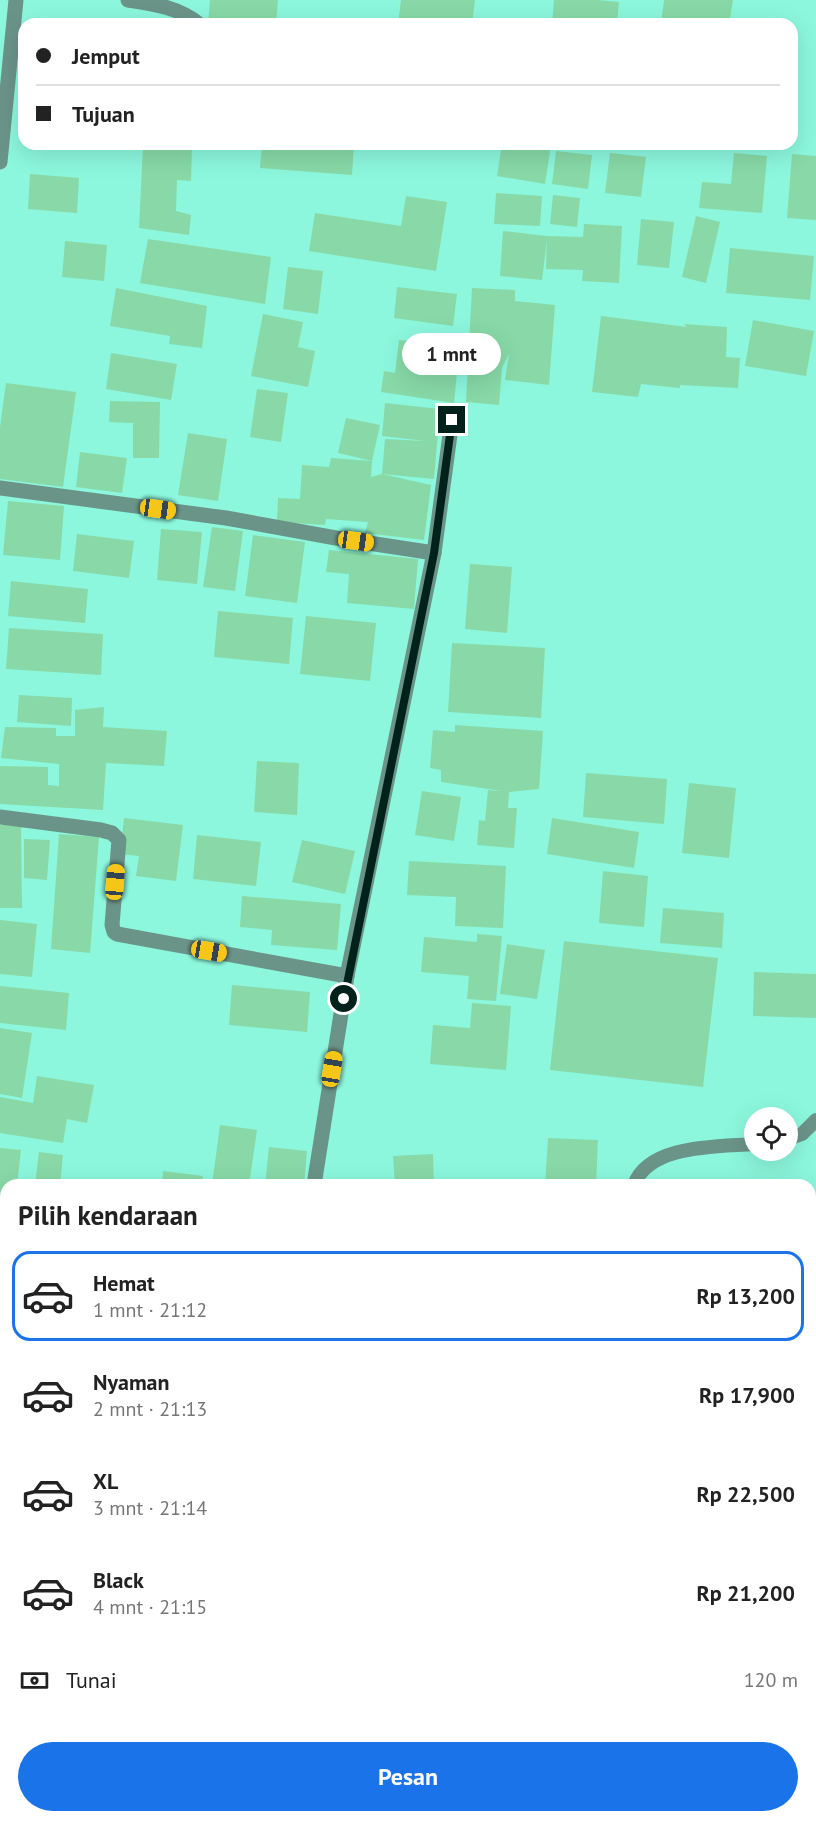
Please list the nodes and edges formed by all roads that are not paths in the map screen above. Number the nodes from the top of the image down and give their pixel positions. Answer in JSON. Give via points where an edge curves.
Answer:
{"nodes":[{"id":1,"x":16,"y":0,"type":"edge"},
{"id":2,"x":128,"y":0,"type":"edge"},
{"id":3,"x":192,"y":18,"type":"edge"},
{"id":4,"x":0,"y":162,"type":"edge"},
{"id":5,"x":452,"y":420,"type":"dead end"},
{"id":6,"x":0,"y":488,"type":"edge"},
{"id":7,"x":434,"y":553,"type":"junction"},
{"id":8,"x":0,"y":817,"type":"edge"},
{"id":9,"x":347,"y":976,"type":"junction"},
{"id":10,"x":816,"y":1120,"type":"edge"},
{"id":11,"x":798,"y":1135,"type":"edge"},
{"id":12,"x":744,"y":1145,"type":"edge"},
{"id":13,"x":315,"y":1179,"type":"edge"},
{"id":14,"x":638,"y":1179,"type":"edge"}],
"edges":[{"from":1,"to":4,"type":"street"},
{"from":2,"to":3,"type":"street","via":[[170,8]]},
{"from":5,"to":7,"type":"street"},
{"from":6,"to":7,"type":"street","via":[[226,518]]},
{"from":7,"to":9,"type":"street"},
{"from":8,"to":9,"type":"street","via":[[116,835],[119,840],[112,926],[117,934]]},
{"from":9,"to":13,"type":"street"},
{"from":10,"to":11,"type":"lane"},
{"from":12,"to":14,"type":"lane","via":[[663,1156],[648,1165]]}]}
